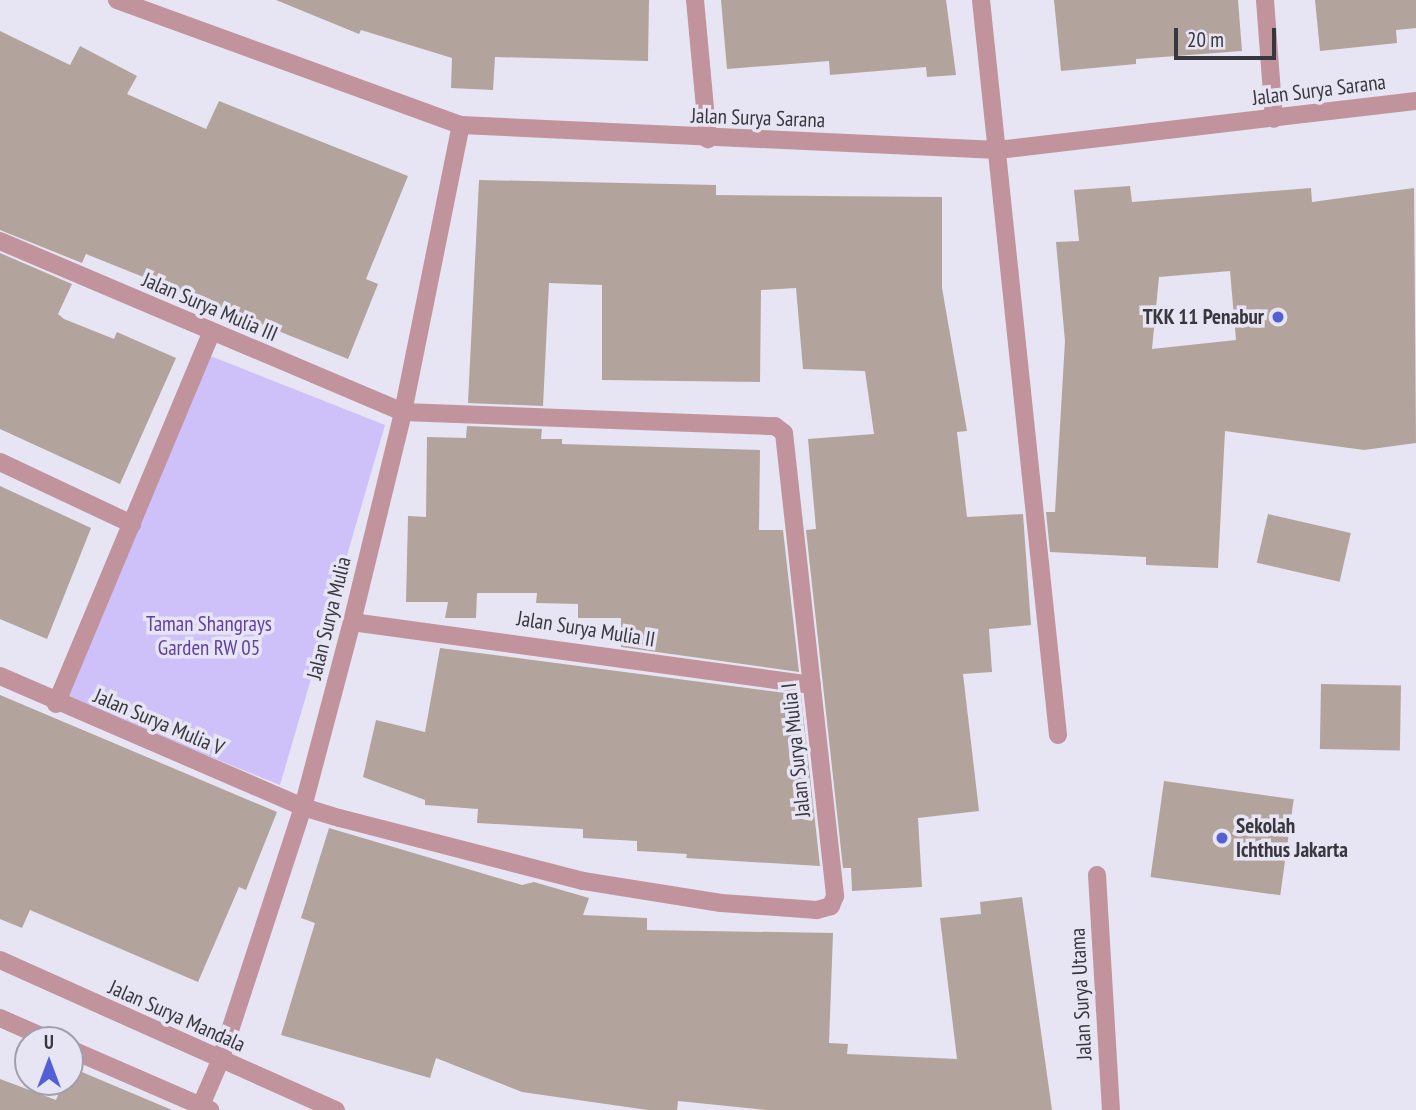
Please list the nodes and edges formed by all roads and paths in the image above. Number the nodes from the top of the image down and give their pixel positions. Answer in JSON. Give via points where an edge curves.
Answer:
{"nodes":[{"id":1,"x":117,"y":0,"type":"edge"},
{"id":2,"x":695,"y":0,"type":"edge"},
{"id":3,"x":981,"y":0,"type":"edge"},
{"id":4,"x":1265,"y":0,"type":"edge"},
{"id":5,"x":1416,"y":102,"type":"edge"},
{"id":6,"x":1274,"y":119,"type":"junction"},
{"id":7,"x":461,"y":125,"type":"junction"},
{"id":8,"x":708,"y":139,"type":"junction"},
{"id":9,"x":998,"y":150,"type":"junction"},
{"id":10,"x":0,"y":241,"type":"edge"},
{"id":11,"x":211,"y":334,"type":"junction"},
{"id":12,"x":403,"y":412,"type":"junction"},
{"id":13,"x":0,"y":462,"type":"edge"},
{"id":14,"x":132,"y":524,"type":"junction"},
{"id":15,"x":352,"y":622,"type":"junction"},
{"id":16,"x":0,"y":677,"type":"edge"},
{"id":17,"x":812,"y":685,"type":"junction"},
{"id":18,"x":56,"y":704,"type":"junction"},
{"id":19,"x":1058,"y":735,"type":"dead end"},
{"id":20,"x":303,"y":807,"type":"junction"},
{"id":21,"x":1097,"y":875,"type":"dead end"},
{"id":22,"x":0,"y":960,"type":"edge"},
{"id":23,"x":0,"y":1018,"type":"edge"},
{"id":24,"x":18,"y":1026,"type":"edge"},
{"id":25,"x":84,"y":1055,"type":"edge"},
{"id":26,"x":220,"y":1061,"type":"junction"},
{"id":27,"x":203,"y":1109,"type":"edge"},
{"id":28,"x":336,"y":1110,"type":"edge"},
{"id":29,"x":1111,"y":1110,"type":"edge"}],
"edges":[{"from":1,"to":7,"type":"street","name":"Jalan Surya Sarana"},
{"from":2,"to":8,"type":"street"},
{"from":3,"to":9,"type":"street"},
{"from":4,"to":6,"type":"street"},
{"from":5,"to":6,"type":"street","name":"Jalan Surya Sarana"},
{"from":6,"to":9,"type":"street","name":"Jalan Surya Sarana"},
{"from":7,"to":8,"type":"street","name":"Jalan Surya Sarana"},
{"from":7,"to":12,"type":"street","name":"Jalan Surya Mulia"},
{"from":8,"to":9,"type":"street","name":"Jalan Surya Sarana"},
{"from":9,"to":19,"type":"street"},
{"from":10,"to":11,"type":"street","name":"Jalan Surya Mulia III"},
{"from":11,"to":12,"type":"street","name":"Jalan Surya Mulia III"},
{"from":11,"to":14,"type":"street"},
{"from":12,"to":15,"type":"street","name":"Jalan Surya Mulia"},
{"from":12,"to":17,"type":"street","name":"Jalan Surya Mulia I","via":[[775,426],[784,433]]},
{"from":13,"to":14,"type":"street"},
{"from":14,"to":18,"type":"street"},
{"from":15,"to":17,"type":"street","name":"Jalan Surya Mulia II"},
{"from":15,"to":20,"type":"street","name":"Jalan Surya Mulia"},
{"from":16,"to":18,"type":"street","name":"Jalan Surya Mulia V"},
{"from":17,"to":20,"type":"street","name":"Jalan Surya Mulia I","via":[[835,896],[831,906],[817,910],[721,903],[583,881]]},
{"from":18,"to":20,"type":"street","name":"Jalan Surya Mulia V"},
{"from":20,"to":26,"type":"street","name":"Jalan Surya Mulia"},
{"from":21,"to":29,"type":"street","name":"Jalan Surya Utama"},
{"from":22,"to":26,"type":"street","name":"Jalan Surya Mandala"},
{"from":23,"to":24,"type":"street"},
{"from":25,"to":27,"type":"street"},
{"from":26,"to":27,"type":"street","name":"Jalan Surya Mulia"},
{"from":26,"to":28,"type":"street","name":"Jalan Surya Mandala"}]}
